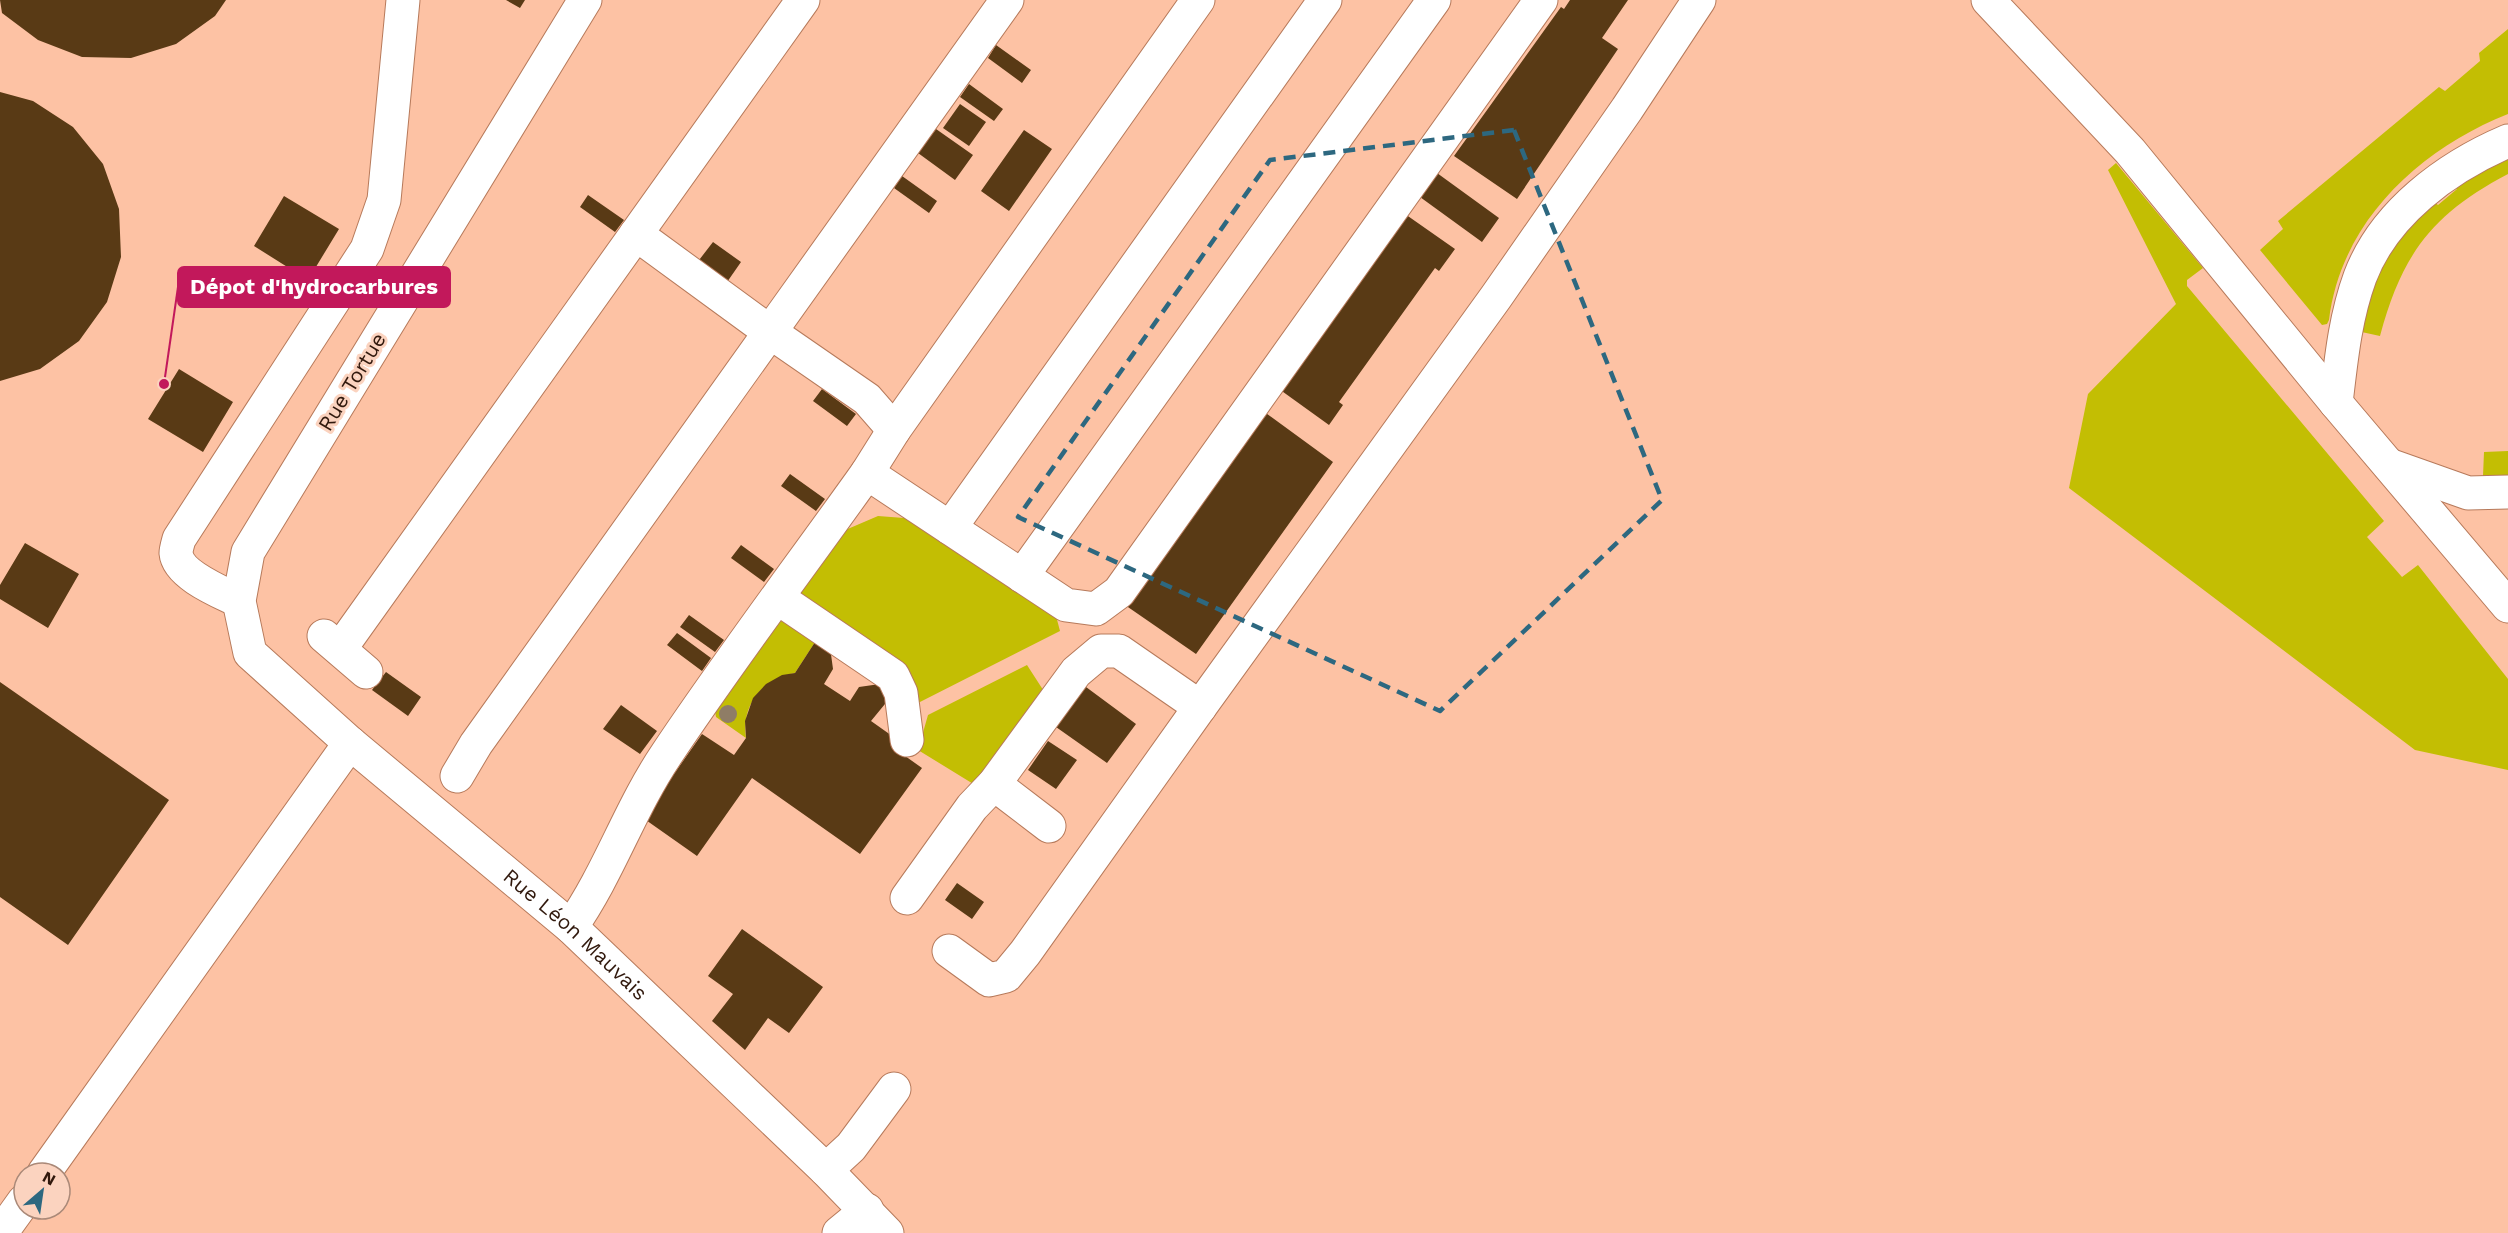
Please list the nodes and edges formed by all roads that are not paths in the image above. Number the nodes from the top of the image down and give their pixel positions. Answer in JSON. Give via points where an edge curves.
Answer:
{"nodes":[{"id":1,"x":403,"y":0,"type":"edge"},
{"id":2,"x":585,"y":0,"type":"edge"},
{"id":3,"x":803,"y":0,"type":"edge"},
{"id":4,"x":1007,"y":0,"type":"edge"},
{"id":5,"x":1325,"y":0,"type":"edge"},
{"id":6,"x":1434,"y":0,"type":"edge"},
{"id":7,"x":1540,"y":0,"type":"edge"},
{"id":8,"x":1699,"y":0,"type":"edge"},
{"id":9,"x":1988,"y":0,"type":"edge"},
{"id":10,"x":1186,"y":4,"type":"edge"},
{"id":11,"x":2508,"y":141,"type":"edge"},
{"id":12,"x":636,"y":234,"type":"junction"},
{"id":13,"x":770,"y":332,"type":"junction"},
{"id":14,"x":2336,"y":403,"type":"junction"},
{"id":15,"x":894,"y":430,"type":"junction"},
{"id":16,"x":2388,"y":464,"type":"junction"},
{"id":17,"x":867,"y":472,"type":"junction"},
{"id":18,"x":2508,"y":492,"type":"edge"},
{"id":19,"x":950,"y":528,"type":"junction"},
{"id":20,"x":1022,"y":576,"type":"junction"},
{"id":21,"x":777,"y":598,"type":"junction"},
{"id":22,"x":238,"y":602,"type":"junction"},
{"id":23,"x":2508,"y":606,"type":"edge"},
{"id":24,"x":250,"y":653,"type":"joint"},
{"id":25,"x":366,"y":672,"type":"dead end"},
{"id":26,"x":1200,"y":707,"type":"junction"},
{"id":27,"x":907,"y":740,"type":"dead end"},
{"id":28,"x":350,"y":743,"type":"junction"},
{"id":29,"x":457,"y":776,"type":"dead end"},
{"id":30,"x":994,"y":784,"type":"junction"},
{"id":31,"x":1049,"y":826,"type":"dead end"},
{"id":32,"x":908,"y":898,"type":"dead end"},
{"id":33,"x":571,"y":927,"type":"junction"},
{"id":34,"x":950,"y":951,"type":"dead end"},
{"id":35,"x":894,"y":1089,"type":"dead end"},
{"id":36,"x":53,"y":1161,"type":"edge"},
{"id":37,"x":826,"y":1170,"type":"junction"},
{"id":38,"x":12,"y":1218,"type":"edge"},
{"id":39,"x":878,"y":1222,"type":"edge"},
{"id":40,"x":1,"y":1233,"type":"edge"},
{"id":41,"x":839,"y":1233,"type":"edge"}],
"edges":[{"from":1,"to":22,"type":"street","via":[[384,200],[367,249],[179,539],[176,554],[181,567]]},
{"from":2,"to":22,"type":"street","name":"Rue Tortue","via":[[248,552]]},
{"from":3,"to":12,"type":"street"},
{"from":4,"to":13,"type":"street"},
{"from":5,"to":19,"type":"street"},
{"from":6,"to":20,"type":"street"},
{"from":7,"to":20,"type":"street","via":[[1119,591],[1096,609],[1066,605]]},
{"from":8,"to":26,"type":"street","via":[[1496,297]]},
{"from":9,"to":14,"type":"street","via":[[2130,151]]},
{"from":10,"to":15,"type":"street"},
{"from":11,"to":14,"type":"street","via":[[2444,175],[2381,236],[2361,276],[2345,331]]},
{"from":12,"to":13,"type":"street"},
{"from":12,"to":25,"type":"street","via":[[331,642]]},
{"from":13,"to":15,"type":"street","via":[[867,399]]},
{"from":13,"to":29,"type":"street"},
{"from":14,"to":16,"type":"street"},
{"from":15,"to":17,"type":"street"},
{"from":16,"to":18,"type":"street","via":[[2468,493]]},
{"from":16,"to":23,"type":"street"},
{"from":17,"to":19,"type":"street"},
{"from":17,"to":21,"type":"street"},
{"from":19,"to":20,"type":"street"},
{"from":21,"to":27,"type":"street","via":[[893,676],[901,693]]},
{"from":21,"to":33,"type":"street","via":[[665,756],[630,816],[591,900]]},
{"from":22,"to":24,"type":"street","name":"Rue Tortue"},
{"from":24,"to":28,"type":"street","name":"Rue Léon Mauvais"},
{"from":26,"to":30,"type":"street","via":[[1119,651],[1101,651],[1076,672]]},
{"from":26,"to":34,"type":"street","via":[[1006,976],[989,980]]},
{"from":28,"to":33,"type":"street","name":"Rue Léon Mauvais"},
{"from":28,"to":36,"type":"street"},
{"from":30,"to":31,"type":"street"},
{"from":30,"to":32,"type":"street","via":[[972,807]]},
{"from":33,"to":37,"type":"street","name":"Rue Léon Mauvais"},
{"from":35,"to":37,"type":"street","via":[[851,1147]]},
{"from":37,"to":39,"type":"street","name":"Rue Léon Mauvais"},
{"from":38,"to":40,"type":"street"},
{"from":39,"to":41,"type":"street"}]}
